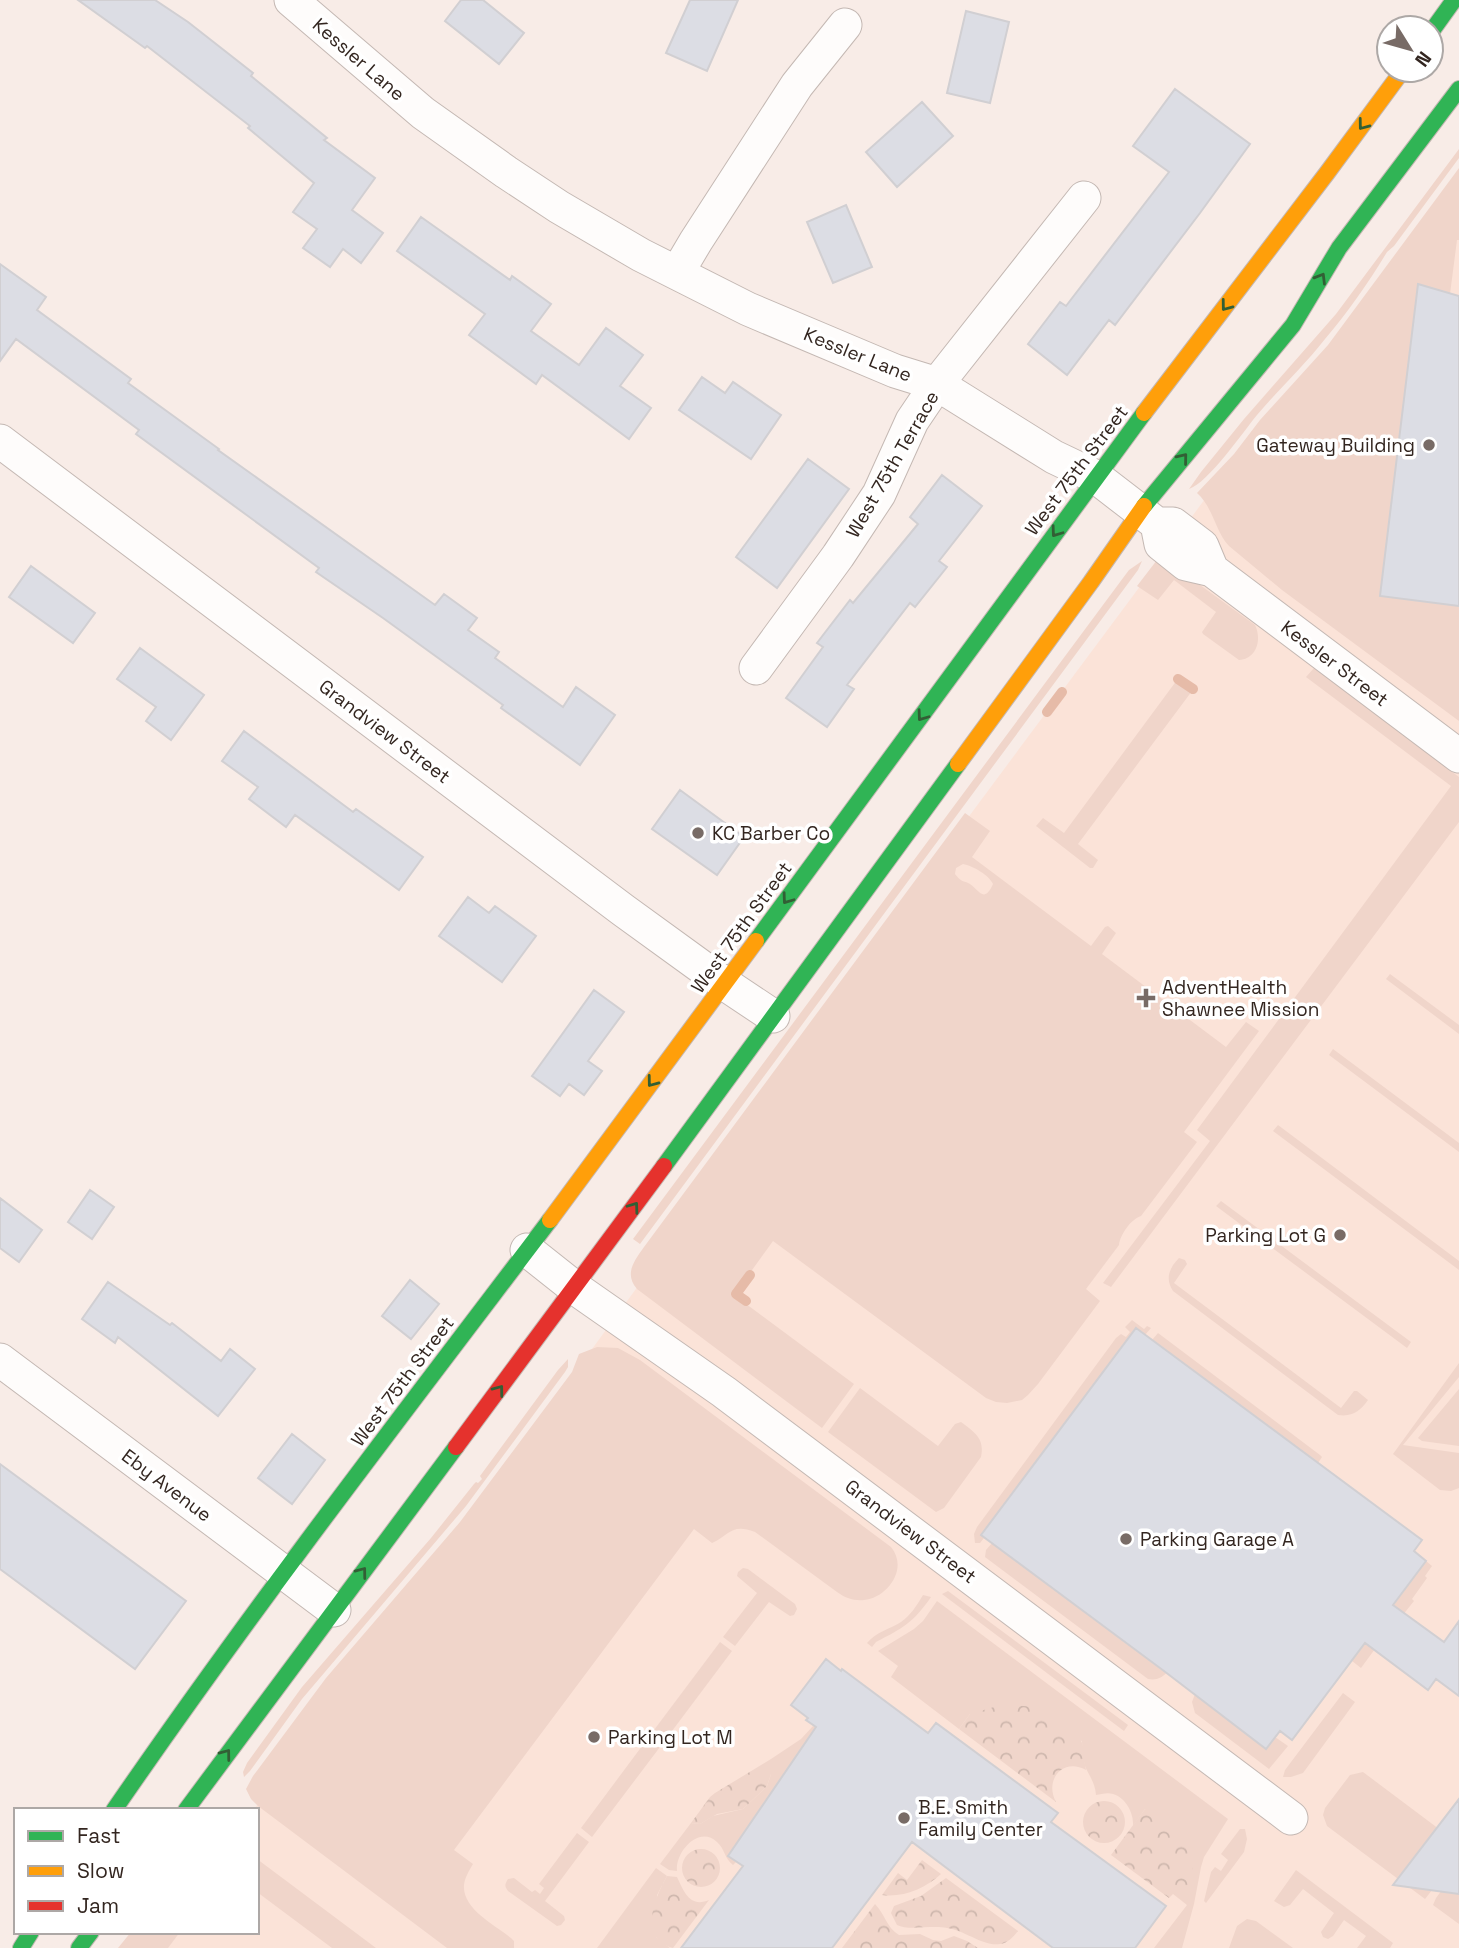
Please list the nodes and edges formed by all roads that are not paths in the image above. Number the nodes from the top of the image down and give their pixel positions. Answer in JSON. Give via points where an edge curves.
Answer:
{"nodes":[{"id":1,"x":291,"y":0,"type":"edge"},
{"id":2,"x":845,"y":25,"type":"dead end"},
{"id":3,"x":1392,"y":84,"type":"edge"},
{"id":4,"x":1459,"y":89,"type":"edge"},
{"id":5,"x":1084,"y":198,"type":"dead end"},
{"id":6,"x":677,"y":273,"type":"junction"},
{"id":7,"x":937,"y":384,"type":"junction"},
{"id":8,"x":0,"y":441,"type":"edge"},
{"id":9,"x":1096,"y":477,"type":"junction"},
{"id":10,"x":1149,"y":518,"type":"junction"},
{"id":11,"x":756,"y":668,"type":"dead end"},
{"id":12,"x":1459,"y":756,"type":"edge"},
{"id":13,"x":725,"y":984,"type":"junction"},
{"id":14,"x":773,"y":1016,"type":"junction"},
{"id":15,"x":527,"y":1250,"type":"junction"},
{"id":16,"x":575,"y":1288,"type":"junction"},
{"id":17,"x":0,"y":1360,"type":"edge"},
{"id":18,"x":283,"y":1573,"type":"junction"},
{"id":19,"x":334,"y":1610,"type":"junction"},
{"id":20,"x":115,"y":1808,"type":"edge"},
{"id":21,"x":187,"y":1808,"type":"edge"},
{"id":22,"x":1291,"y":1818,"type":"dead end"}],
"edges":[{"from":1,"to":6,"type":"street","name":"Kessler Lane","via":[[423,113],[506,173]]},
{"from":2,"to":6,"type":"street","via":[[797,85]]},
{"from":3,"to":9,"type":"main road","name":"West 75th Street","one_way":true},
{"from":10,"to":4,"type":"main road","one_way":true,"via":[[1293,325],[1339,248]]},
{"from":5,"to":7,"type":"street","name":"West 75th Terrace"},
{"from":6,"to":7,"type":"street","name":"Kessler Lane","via":[[761,314]]},
{"from":7,"to":9,"type":"street","name":"Kessler Lane","via":[[1054,457]]},
{"from":7,"to":11,"type":"street","name":"West 75th Terrace","via":[[912,421],[879,494]]},
{"from":8,"to":13,"type":"street","name":"Grandview Street"},
{"from":9,"to":10,"type":"street","name":"Kessler Lane"},
{"from":9,"to":13,"type":"main road","name":"West 75th Street","one_way":true},
{"from":10,"to":12,"type":"street","name":"Kessler Street","via":[[1173,524],[1187,534],[1202,546],[1212,569]]},
{"from":10,"to":14,"type":"main road","via":[[1075,605]]},
{"from":13,"to":14,"type":"street","name":"Grandview Street"},
{"from":13,"to":15,"type":"main road","name":"West 75th Street","one_way":true},
{"from":16,"to":14,"type":"main road","one_way":true},
{"from":15,"to":16,"type":"street","name":"Grandview Street"},
{"from":15,"to":18,"type":"main road","name":"West 75th Street"},
{"from":19,"to":16,"type":"main road","one_way":true},
{"from":16,"to":22,"type":"street","name":"Grandview Street","via":[[724,1392]]},
{"from":17,"to":18,"type":"street","name":"Eby Avenue"},
{"from":18,"to":19,"type":"street","name":"Eby Avenue"},
{"from":18,"to":20,"type":"main road","name":"West 75th Street"},
{"from":21,"to":19,"type":"main road","one_way":true}]}
